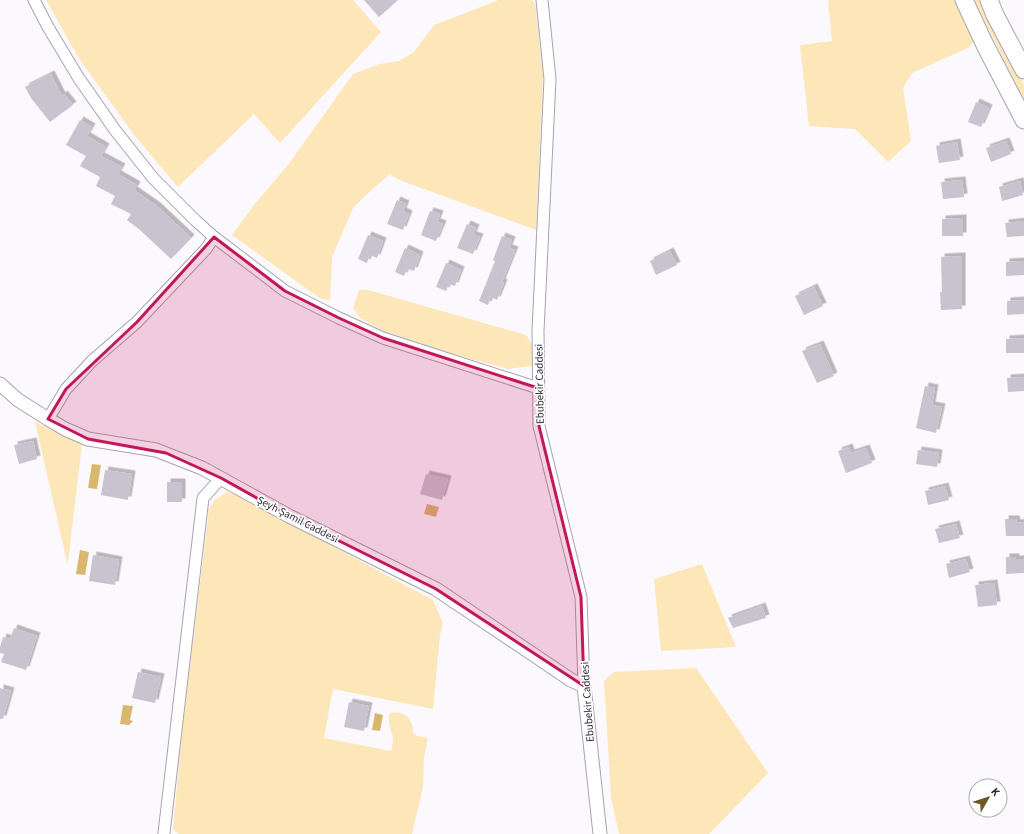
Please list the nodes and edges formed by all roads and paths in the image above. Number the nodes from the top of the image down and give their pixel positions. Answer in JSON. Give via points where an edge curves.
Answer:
{"nodes":[{"id":1,"x":34,"y":0,"type":"edge"},
{"id":2,"x":542,"y":0,"type":"edge"},
{"id":3,"x":964,"y":0,"type":"edge"},
{"id":4,"x":989,"y":0,"type":"edge"},
{"id":5,"x":1024,"y":70,"type":"edge"},
{"id":6,"x":1024,"y":120,"type":"edge"},
{"id":7,"x":214,"y":237,"type":"junction"},
{"id":8,"x":0,"y":384,"type":"edge"},
{"id":9,"x":538,"y":388,"type":"junction"},
{"id":10,"x":48,"y":420,"type":"junction"},
{"id":11,"x":221,"y":478,"type":"junction"},
{"id":12,"x":584,"y":686,"type":"junction"},
{"id":13,"x":164,"y":833,"type":"edge"},
{"id":14,"x":600,"y":834,"type":"edge"}],
"edges":[{"from":1,"to":7,"type":"street","via":[[78,77],[115,130],[153,178]]},
{"from":2,"to":9,"type":"street","name":"Ebubekir Caddesi","via":[[550,79],[538,330]]},
{"from":3,"to":6,"type":"main road"},
{"from":4,"to":5,"type":"main road"},
{"from":7,"to":9,"type":"street","via":[[285,291],[339,318],[383,338]]},
{"from":7,"to":10,"type":"street","via":[[206,249],[137,322],[92,361],[66,389]]},
{"from":8,"to":10,"type":"street","name":"Şeyh Şamil Caddesi"},
{"from":9,"to":12,"type":"street","name":"Ebubekir Caddesi","via":[[539,426],[581,597]]},
{"from":10,"to":11,"type":"street","name":"Şeyh Şamil Caddesi","via":[[88,439],[166,452]]},
{"from":11,"to":12,"type":"street","name":"Şeyh Şamil Caddesi","via":[[289,516],[436,589],[571,680]]},
{"from":11,"to":13,"type":"street","via":[[203,498]]},
{"from":12,"to":14,"type":"street","name":"Ebubekir Caddesi"}]}
